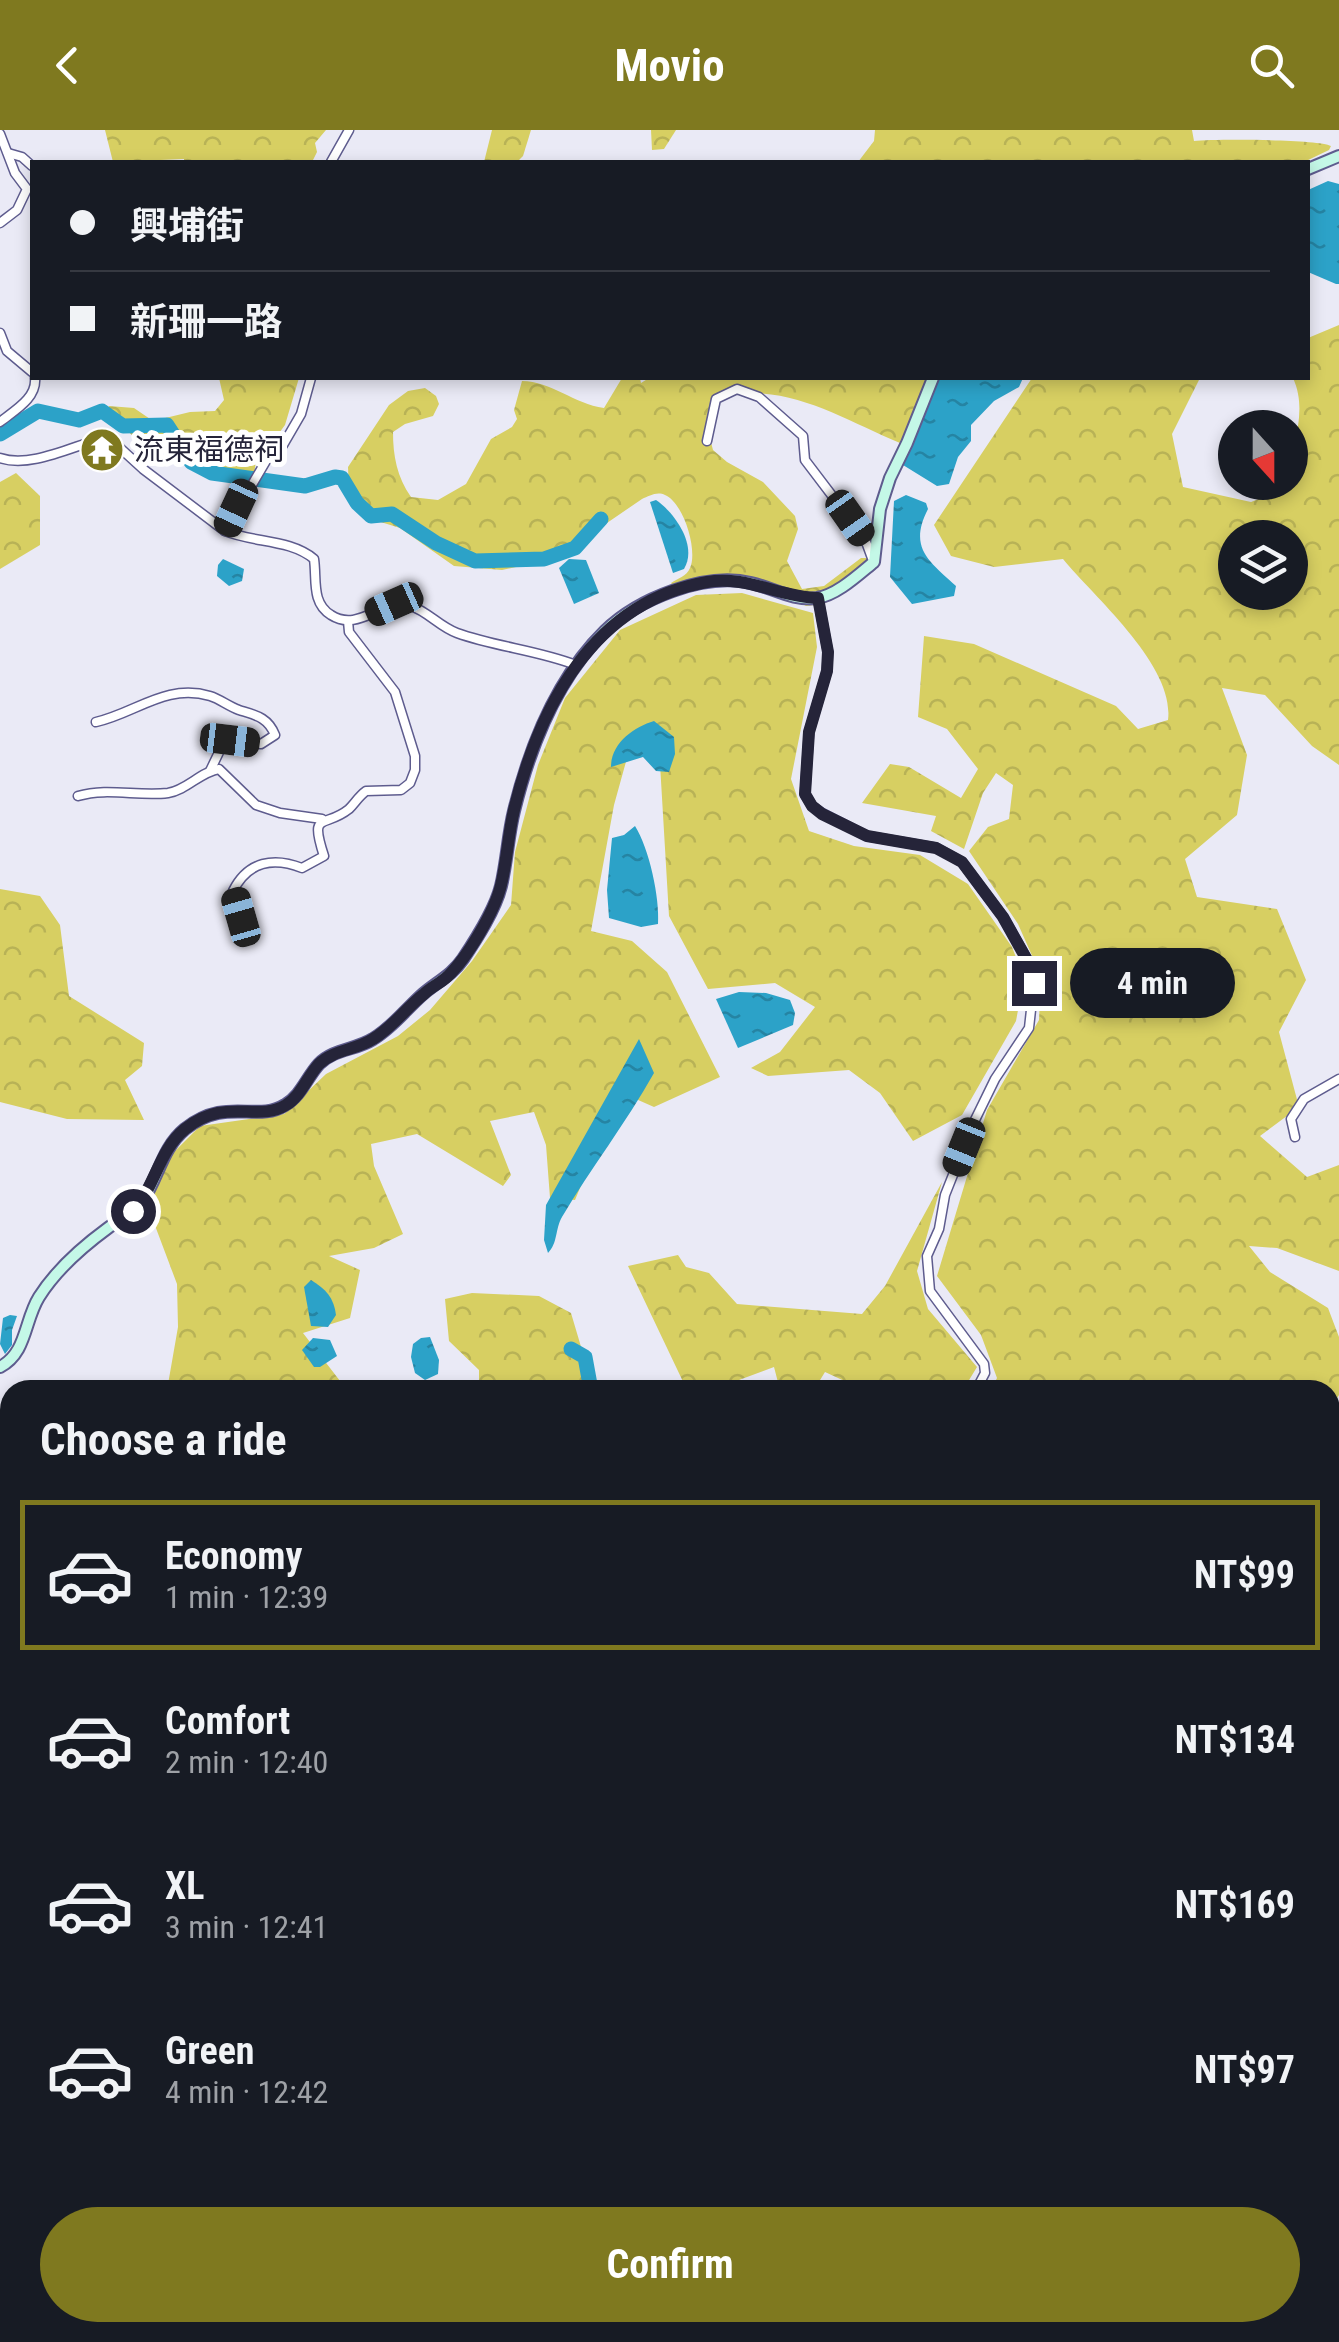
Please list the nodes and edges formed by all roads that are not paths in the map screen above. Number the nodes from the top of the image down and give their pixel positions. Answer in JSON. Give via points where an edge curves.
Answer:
{"nodes":[{"id":1,"x":349,"y":130,"type":"edge"},
{"id":2,"x":0,"y":134,"type":"edge"},
{"id":3,"x":8,"y":152,"type":"junction"},
{"id":4,"x":1339,"y":156,"type":"edge"},
{"id":5,"x":332,"y":160,"type":"edge"},
{"id":6,"x":30,"y":164,"type":"edge"},
{"id":7,"x":1310,"y":168,"type":"edge"},
{"id":8,"x":0,"y":223,"type":"edge"},
{"id":9,"x":0,"y":332,"type":"edge"},
{"id":10,"x":30,"y":372,"type":"edge"},
{"id":11,"x":35,"y":380,"type":"edge"},
{"id":12,"x":310,"y":380,"type":"edge"},
{"id":13,"x":931,"y":380,"type":"edge"},
{"id":14,"x":0,"y":422,"type":"edge"},
{"id":15,"x":708,"y":441,"type":"dead end"},
{"id":16,"x":0,"y":458,"type":"edge"},
{"id":17,"x":225,"y":531,"type":"junction"},
{"id":18,"x":874,"y":562,"type":"junction"},
{"id":19,"x":818,"y":598,"type":"junction"},
{"id":20,"x":348,"y":620,"type":"junction"},
{"id":21,"x":576,"y":665,"type":"junction"},
{"id":22,"x":96,"y":722,"type":"dead end"},
{"id":23,"x":210,"y":771,"type":"junction"},
{"id":24,"x":78,"y":796,"type":"dead end"},
{"id":25,"x":322,"y":819,"type":"junction"},
{"id":26,"x":241,"y":917,"type":"dead end"},
{"id":27,"x":1339,"y":1079,"type":"edge"},
{"id":28,"x":1295,"y":1137,"type":"dead end"},
{"id":29,"x":0,"y":1367,"type":"edge"},
{"id":30,"x":981,"y":1380,"type":"edge"}],
"edges":[{"from":1,"to":5,"type":"street"},
{"from":2,"to":3,"type":"street"},
{"from":3,"to":6,"type":"street"},
{"from":3,"to":8,"type":"street","via":[[27,189],[17,210]]},
{"from":4,"to":7,"type":"street"},
{"from":9,"to":10,"type":"street","via":[[7,352]]},
{"from":11,"to":14,"type":"street","via":[[30,398]]},
{"from":12,"to":17,"type":"street","via":[[301,414]]},
{"from":13,"to":18,"type":"street","via":[[880,509]]},
{"from":15,"to":18,"type":"street","via":[[716,399],[736,389],[759,397],[803,436],[806,460],[865,539]]},
{"from":16,"to":17,"type":"street","via":[[29,459],[108,437]]},
{"from":17,"to":20,"type":"street","via":[[306,553],[314,559],[321,608]]},
{"from":18,"to":19,"type":"street"},
{"from":19,"to":21,"type":"street","via":[[795,598],[748,582],[704,582],[630,612]]},
{"from":19,"to":30,"type":"street","via":[[827,671],[809,732],[805,794],[822,814],[867,836],[936,848],[962,862],[1011,930],[1034,983],[1029,1028],[974,1122],[927,1256],[934,1299],[979,1353]]},
{"from":20,"to":21,"type":"street","via":[[394,604],[414,606],[442,628]]},
{"from":20,"to":25,"type":"street","via":[[349,632],[395,692],[415,770],[401,790],[366,791]]},
{"from":21,"to":29,"type":"street","via":[[527,763],[496,901],[461,962],[393,1025],[320,1063],[284,1106],[224,1110],[183,1130],[164,1153],[143,1200],[70,1260],[39,1296],[13,1360]]},
{"from":22,"to":23,"type":"street","via":[[183,691],[262,716],[275,736],[260,744],[230,740]]},
{"from":23,"to":24,"type":"street","via":[[173,793]]},
{"from":23,"to":25,"type":"street","via":[[230,777],[256,805]]},
{"from":25,"to":26,"type":"street","via":[[319,861],[302,868],[269,862],[238,880],[233,890]]},
{"from":27,"to":28,"type":"street","via":[[1304,1099],[1291,1119]]}]}
